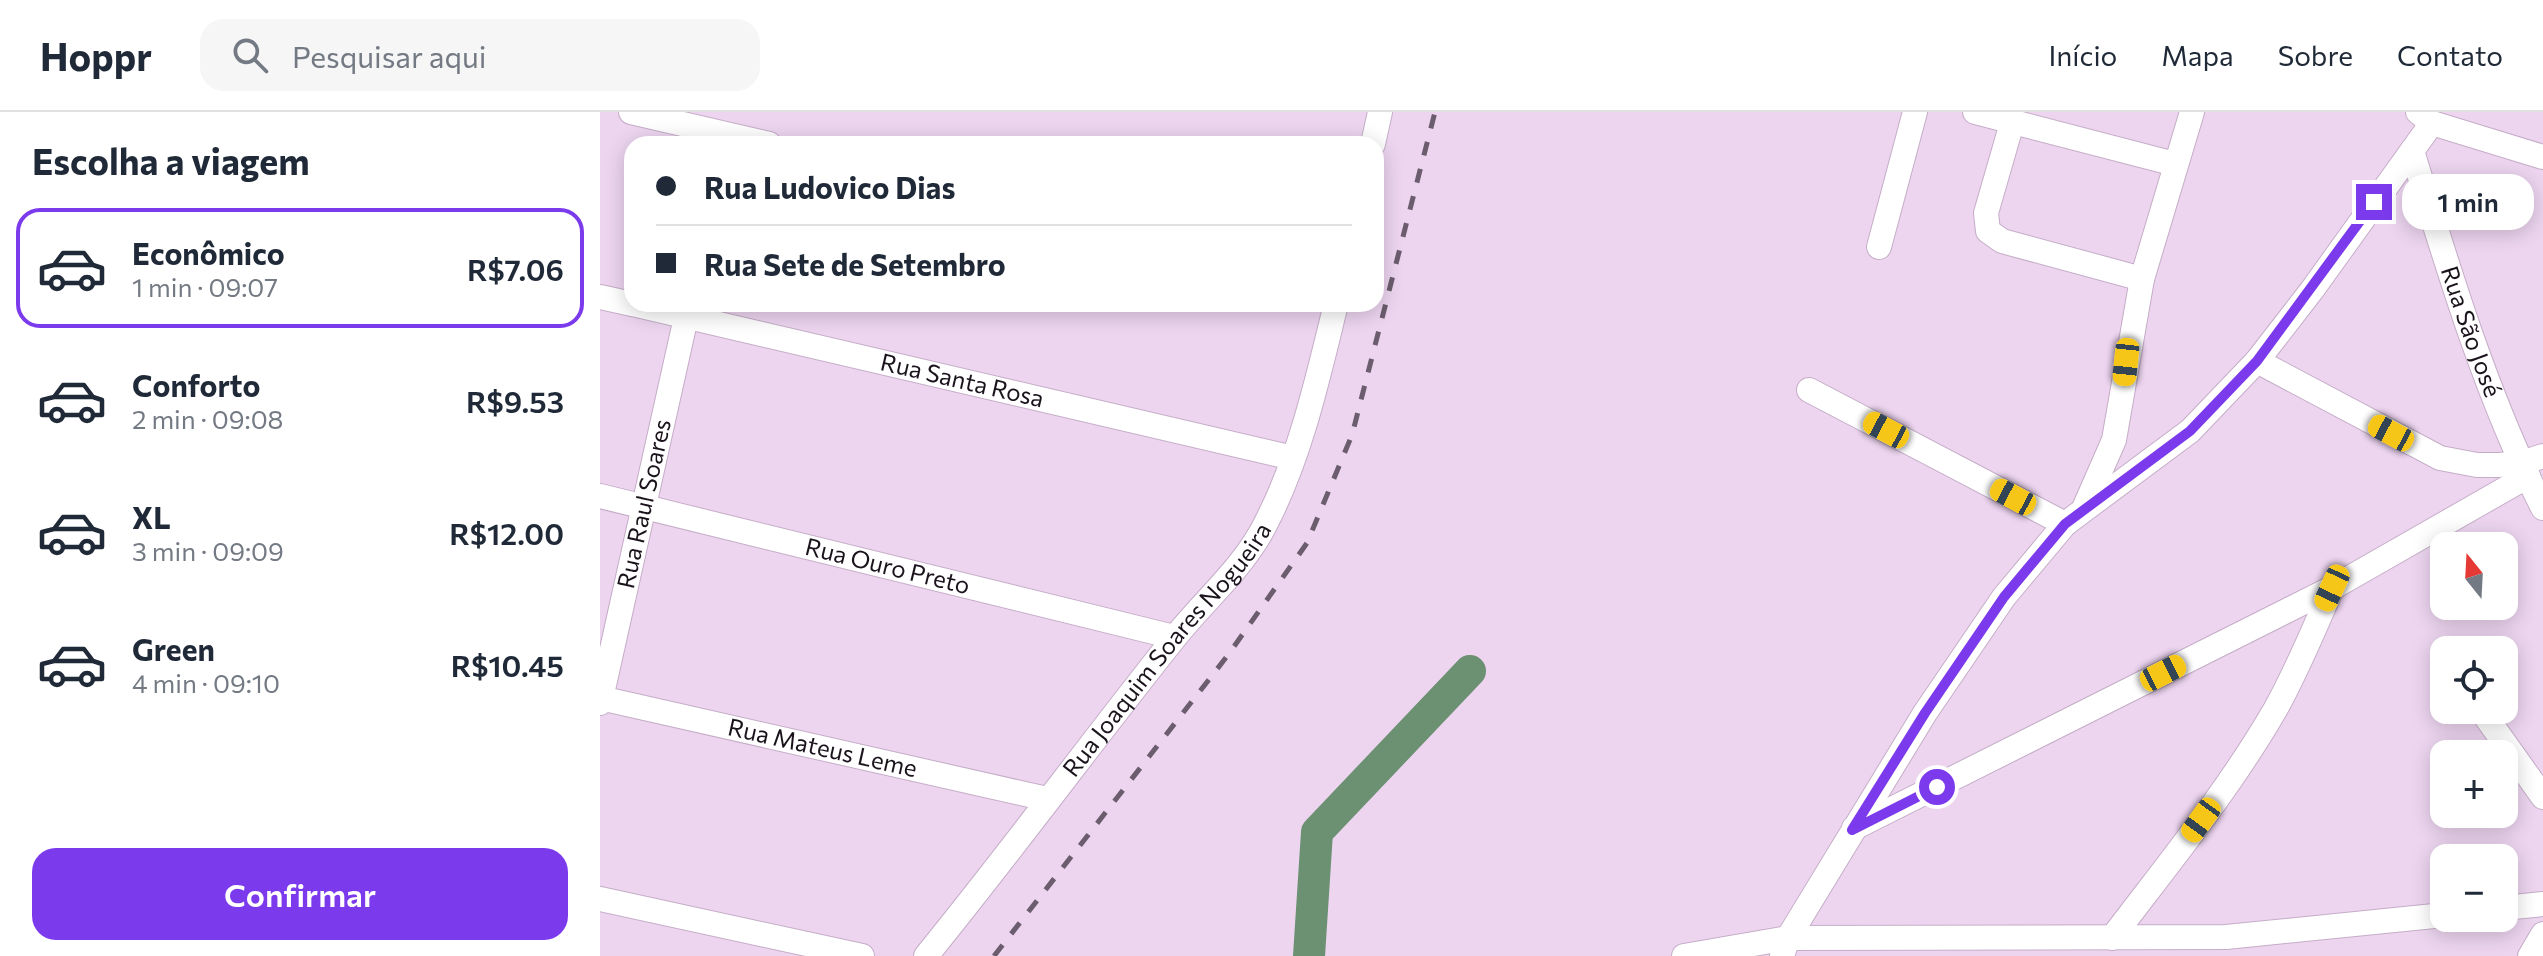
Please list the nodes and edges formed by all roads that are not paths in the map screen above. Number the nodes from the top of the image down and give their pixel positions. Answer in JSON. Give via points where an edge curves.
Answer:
{"nodes":[{"id":1,"x":631,"y":112,"type":"edge"},
{"id":2,"x":1380,"y":112,"type":"edge"},
{"id":3,"x":1915,"y":112,"type":"edge"},
{"id":4,"x":1975,"y":112,"type":"edge"},
{"id":5,"x":2192,"y":112,"type":"edge"},
{"id":6,"x":2425,"y":117,"type":"edge"},
{"id":7,"x":2012,"y":123,"type":"junction"},
{"id":8,"x":729,"y":130,"type":"edge"},
{"id":9,"x":1375,"y":136,"type":"edge"},
{"id":10,"x":2412,"y":151,"type":"junction"},
{"id":11,"x":2543,"y":157,"type":"edge"},
{"id":12,"x":2175,"y":164,"type":"junction"},
{"id":13,"x":1879,"y":247,"type":"dead end"},
{"id":14,"x":2142,"y":279,"type":"junction"},
{"id":15,"x":600,"y":297,"type":"edge"},
{"id":16,"x":624,"y":302,"type":"edge"},
{"id":17,"x":688,"y":312,"type":"edge"},
{"id":18,"x":696,"y":312,"type":"edge"},
{"id":19,"x":1334,"y":312,"type":"edge"},
{"id":20,"x":2257,"y":361,"type":"junction"},
{"id":21,"x":1809,"y":390,"type":"dead end"},
{"id":22,"x":1293,"y":458,"type":"junction"},
{"id":23,"x":2531,"y":465,"type":"edge"},
{"id":24,"x":600,"y":496,"type":"edge"},
{"id":25,"x":643,"y":505,"type":"junction"},
{"id":26,"x":2543,"y":508,"type":"edge"},
{"id":27,"x":2073,"y":518,"type":"junction"},
{"id":28,"x":2332,"y":588,"type":"junction"},
{"id":29,"x":1174,"y":637,"type":"junction"},
{"id":30,"x":600,"y":700,"type":"edge"},
{"id":31,"x":2491,"y":724,"type":"edge"},
{"id":32,"x":2543,"y":797,"type":"edge"},
{"id":33,"x":1047,"y":799,"type":"junction"},
{"id":34,"x":1852,"y":830,"type":"junction"},
{"id":35,"x":600,"y":899,"type":"edge"},
{"id":36,"x":2543,"y":904,"type":"edge"},
{"id":37,"x":2518,"y":907,"type":"edge"},
{"id":38,"x":2430,"y":917,"type":"edge"},
{"id":39,"x":2543,"y":934,"type":"edge"},
{"id":40,"x":2112,"y":938,"type":"junction"},
{"id":41,"x":1785,"y":947,"type":"edge"},
{"id":42,"x":2222,"y":947,"type":"edge"},
{"id":43,"x":2028,"y":948,"type":"edge"},
{"id":44,"x":862,"y":956,"type":"edge"},
{"id":45,"x":926,"y":956,"type":"edge"},
{"id":46,"x":1684,"y":956,"type":"edge"},
{"id":47,"x":2530,"y":956,"type":"edge"}],
"edges":[{"from":1,"to":8,"type":"street"},
{"from":2,"to":9,"type":"street"},
{"from":3,"to":13,"type":"street"},
{"from":4,"to":7,"type":"street"},
{"from":5,"to":12,"type":"street"},
{"from":6,"to":10,"type":"street"},
{"from":6,"to":11,"type":"street"},
{"from":7,"to":12,"type":"street"},
{"from":7,"to":14,"type":"street","via":[[1986,213],[1990,234],[2016,246]]},
{"from":10,"to":20,"type":"street"},
{"from":10,"to":23,"type":"street","name":"Rua São José","via":[[2474,343]]},
{"from":12,"to":14,"type":"street"},
{"from":14,"to":27,"type":"street","via":[[2114,440]]},
{"from":15,"to":16,"type":"street","name":"Rua Santa Rosa"},
{"from":17,"to":25,"type":"street","name":"Rua Raul Soares"},
{"from":18,"to":22,"type":"street","name":"Rua Santa Rosa"},
{"from":19,"to":22,"type":"street","name":"Rua Joaquim Soares Nogueira"},
{"from":20,"to":23,"type":"street","via":[[2440,458],[2477,465]]},
{"from":20,"to":27,"type":"street","via":[[2190,431]]},
{"from":21,"to":27,"type":"street"},
{"from":22,"to":29,"type":"street","name":"Rua Joaquim Soares Nogueira","via":[[1250,551]]},
{"from":23,"to":26,"type":"street","name":"Rua São José"},
{"from":23,"to":28,"type":"street"},
{"from":24,"to":25,"type":"street","name":"Rua Ouro Preto"},
{"from":25,"to":29,"type":"street","name":"Rua Ouro Preto"},
{"from":25,"to":30,"type":"street","name":"Rua Raul Soares"},
{"from":27,"to":34,"type":"street","via":[[2004,597]]},
{"from":28,"to":34,"type":"street"},
{"from":28,"to":40,"type":"street","via":[[2276,708],[2251,748]]},
{"from":29,"to":33,"type":"street","name":"Rua Joaquim Soares Nogueira"},
{"from":30,"to":33,"type":"street","name":"Rua Mateus Leme"},
{"from":31,"to":32,"type":"street"},
{"from":33,"to":45,"type":"street","name":"Rua Joaquim Soares Nogueira"},
{"from":34,"to":41,"type":"street"},
{"from":35,"to":44,"type":"street"},
{"from":36,"to":37,"type":"street"},
{"from":38,"to":42,"type":"street"},
{"from":39,"to":47,"type":"street"},
{"from":40,"to":42,"type":"street"},
{"from":40,"to":43,"type":"street"},
{"from":41,"to":43,"type":"street"},
{"from":41,"to":46,"type":"street"}]}
